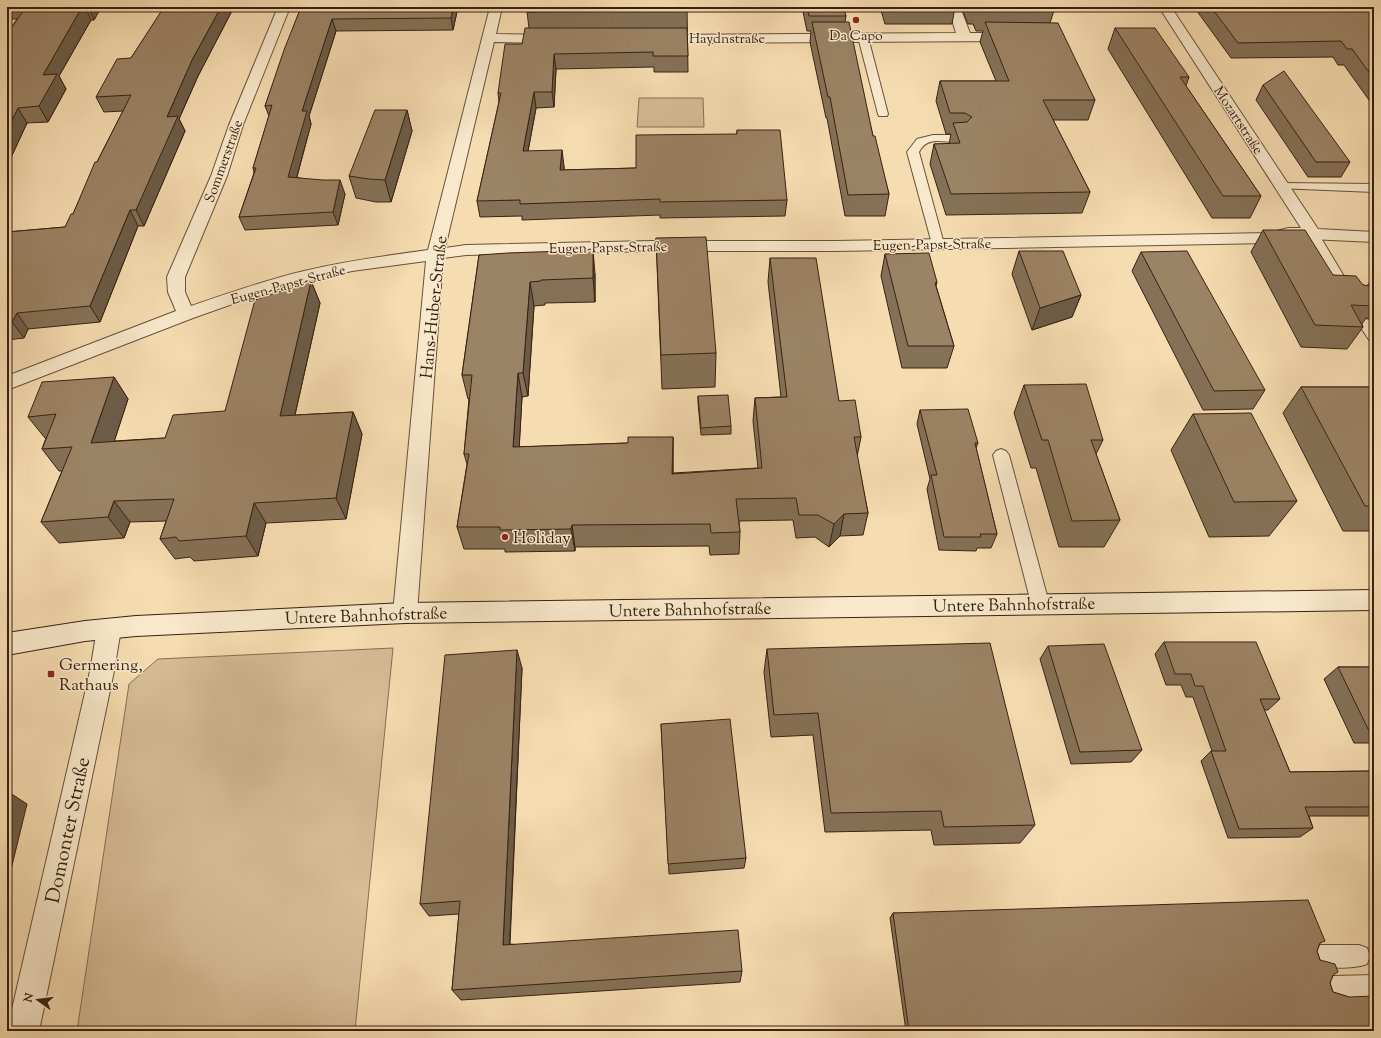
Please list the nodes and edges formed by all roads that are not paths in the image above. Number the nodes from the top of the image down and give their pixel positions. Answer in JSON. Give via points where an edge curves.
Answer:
{"nodes":[{"id":1,"x":284,"y":7,"type":"edge"},
{"id":2,"x":496,"y":7,"type":"edge"},
{"id":3,"x":954,"y":7,"type":"edge"},
{"id":4,"x":1165,"y":7,"type":"edge"},
{"id":5,"x":964,"y":36,"type":"junction"},
{"id":6,"x":863,"y":37,"type":"junction"},
{"id":7,"x":489,"y":38,"type":"junction"},
{"id":8,"x":1024,"y":38,"type":"edge"},
{"id":9,"x":568,"y":39,"type":"edge"},
{"id":10,"x":642,"y":39,"type":"edge"},
{"id":11,"x":883,"y":114,"type":"dead end"},
{"id":12,"x":960,"y":138,"type":"edge"},
{"id":13,"x":1281,"y":186,"type":"junction"},
{"id":14,"x":1374,"y":188,"type":"edge"},
{"id":15,"x":1312,"y":233,"type":"junction"},
{"id":16,"x":1374,"y":237,"type":"edge"},
{"id":17,"x":938,"y":244,"type":"junction"},
{"id":18,"x":435,"y":255,"type":"junction"},
{"id":19,"x":1353,"y":303,"type":"edge"},
{"id":20,"x":187,"y":314,"type":"junction"},
{"id":21,"x":1365,"y":323,"type":"edge"},
{"id":22,"x":1374,"y":337,"type":"edge"},
{"id":23,"x":7,"y":383,"type":"edge"},
{"id":24,"x":1001,"y":455,"type":"dead end"},
{"id":25,"x":1374,"y":600,"type":"edge"},
{"id":26,"x":1040,"y":603,"type":"junction"},
{"id":27,"x":405,"y":613,"type":"junction"},
{"id":28,"x":109,"y":629,"type":"junction"},
{"id":29,"x":7,"y":644,"type":"edge"},
{"id":30,"x":1322,"y":956,"type":"dead end"},
{"id":31,"x":1359,"y":956,"type":"dead end"},
{"id":32,"x":1374,"y":986,"type":"edge"},
{"id":33,"x":1334,"y":987,"type":"dead end"},
{"id":34,"x":23,"y":1031,"type":"edge"}],
"edges":[{"from":1,"to":20,"type":"street","name":"Sommerstraße","via":[[236,125],[219,176],[176,277],[174,286]]},
{"from":2,"to":7,"type":"street","name":"Hans-Huber-Straße"},
{"from":3,"to":5,"type":"street"},
{"from":4,"to":13,"type":"street","name":"Mozartstraße"},
{"from":5,"to":6,"type":"street","name":"Haydnstraße"},
{"from":5,"to":8,"type":"street","name":"Haydnstraße"},
{"from":6,"to":10,"type":"street","name":"Haydnstraße"},
{"from":6,"to":11,"type":"lane"},
{"from":7,"to":9,"type":"street"},
{"from":7,"to":18,"type":"street","name":"Hans-Huber-Straße"},
{"from":12,"to":17,"type":"lane","via":[[930,138],[915,145],[913,152]]},
{"from":13,"to":14,"type":"lane"},
{"from":13,"to":15,"type":"street","name":"Mozartstraße"},
{"from":15,"to":16,"type":"street","name":"Eugen-Papst-Straße"},
{"from":15,"to":17,"type":"street","name":"Eugen-Papst-Straße","via":[[1288,233],[1269,238]]},
{"from":15,"to":19,"type":"lane"},
{"from":17,"to":18,"type":"street","name":"Eugen-Papst-Straße","via":[[494,249]]},
{"from":18,"to":20,"type":"street","name":"Eugen-Papst-Straße","via":[[376,262],[305,276],[255,290]]},
{"from":18,"to":27,"type":"street","name":"Hans-Huber-Straße"},
{"from":20,"to":23,"type":"street","name":"Eugen-Papst-Straße"},
{"from":21,"to":22,"type":"lane"},
{"from":24,"to":26,"type":"lane"},
{"from":25,"to":26,"type":"street","name":"Untere Bahnhofstraße"},
{"from":26,"to":27,"type":"street","name":"Untere Bahnhofstraße"},
{"from":27,"to":28,"type":"street","name":"Untere Bahnhofstraße","via":[[233,620]]},
{"from":28,"to":29,"type":"street","name":"Untere Bahnhofstraße"},
{"from":28,"to":34,"type":"street","name":"Domonter Straße"},
{"from":30,"to":31,"type":"lane"},
{"from":32,"to":33,"type":"lane"}]}
